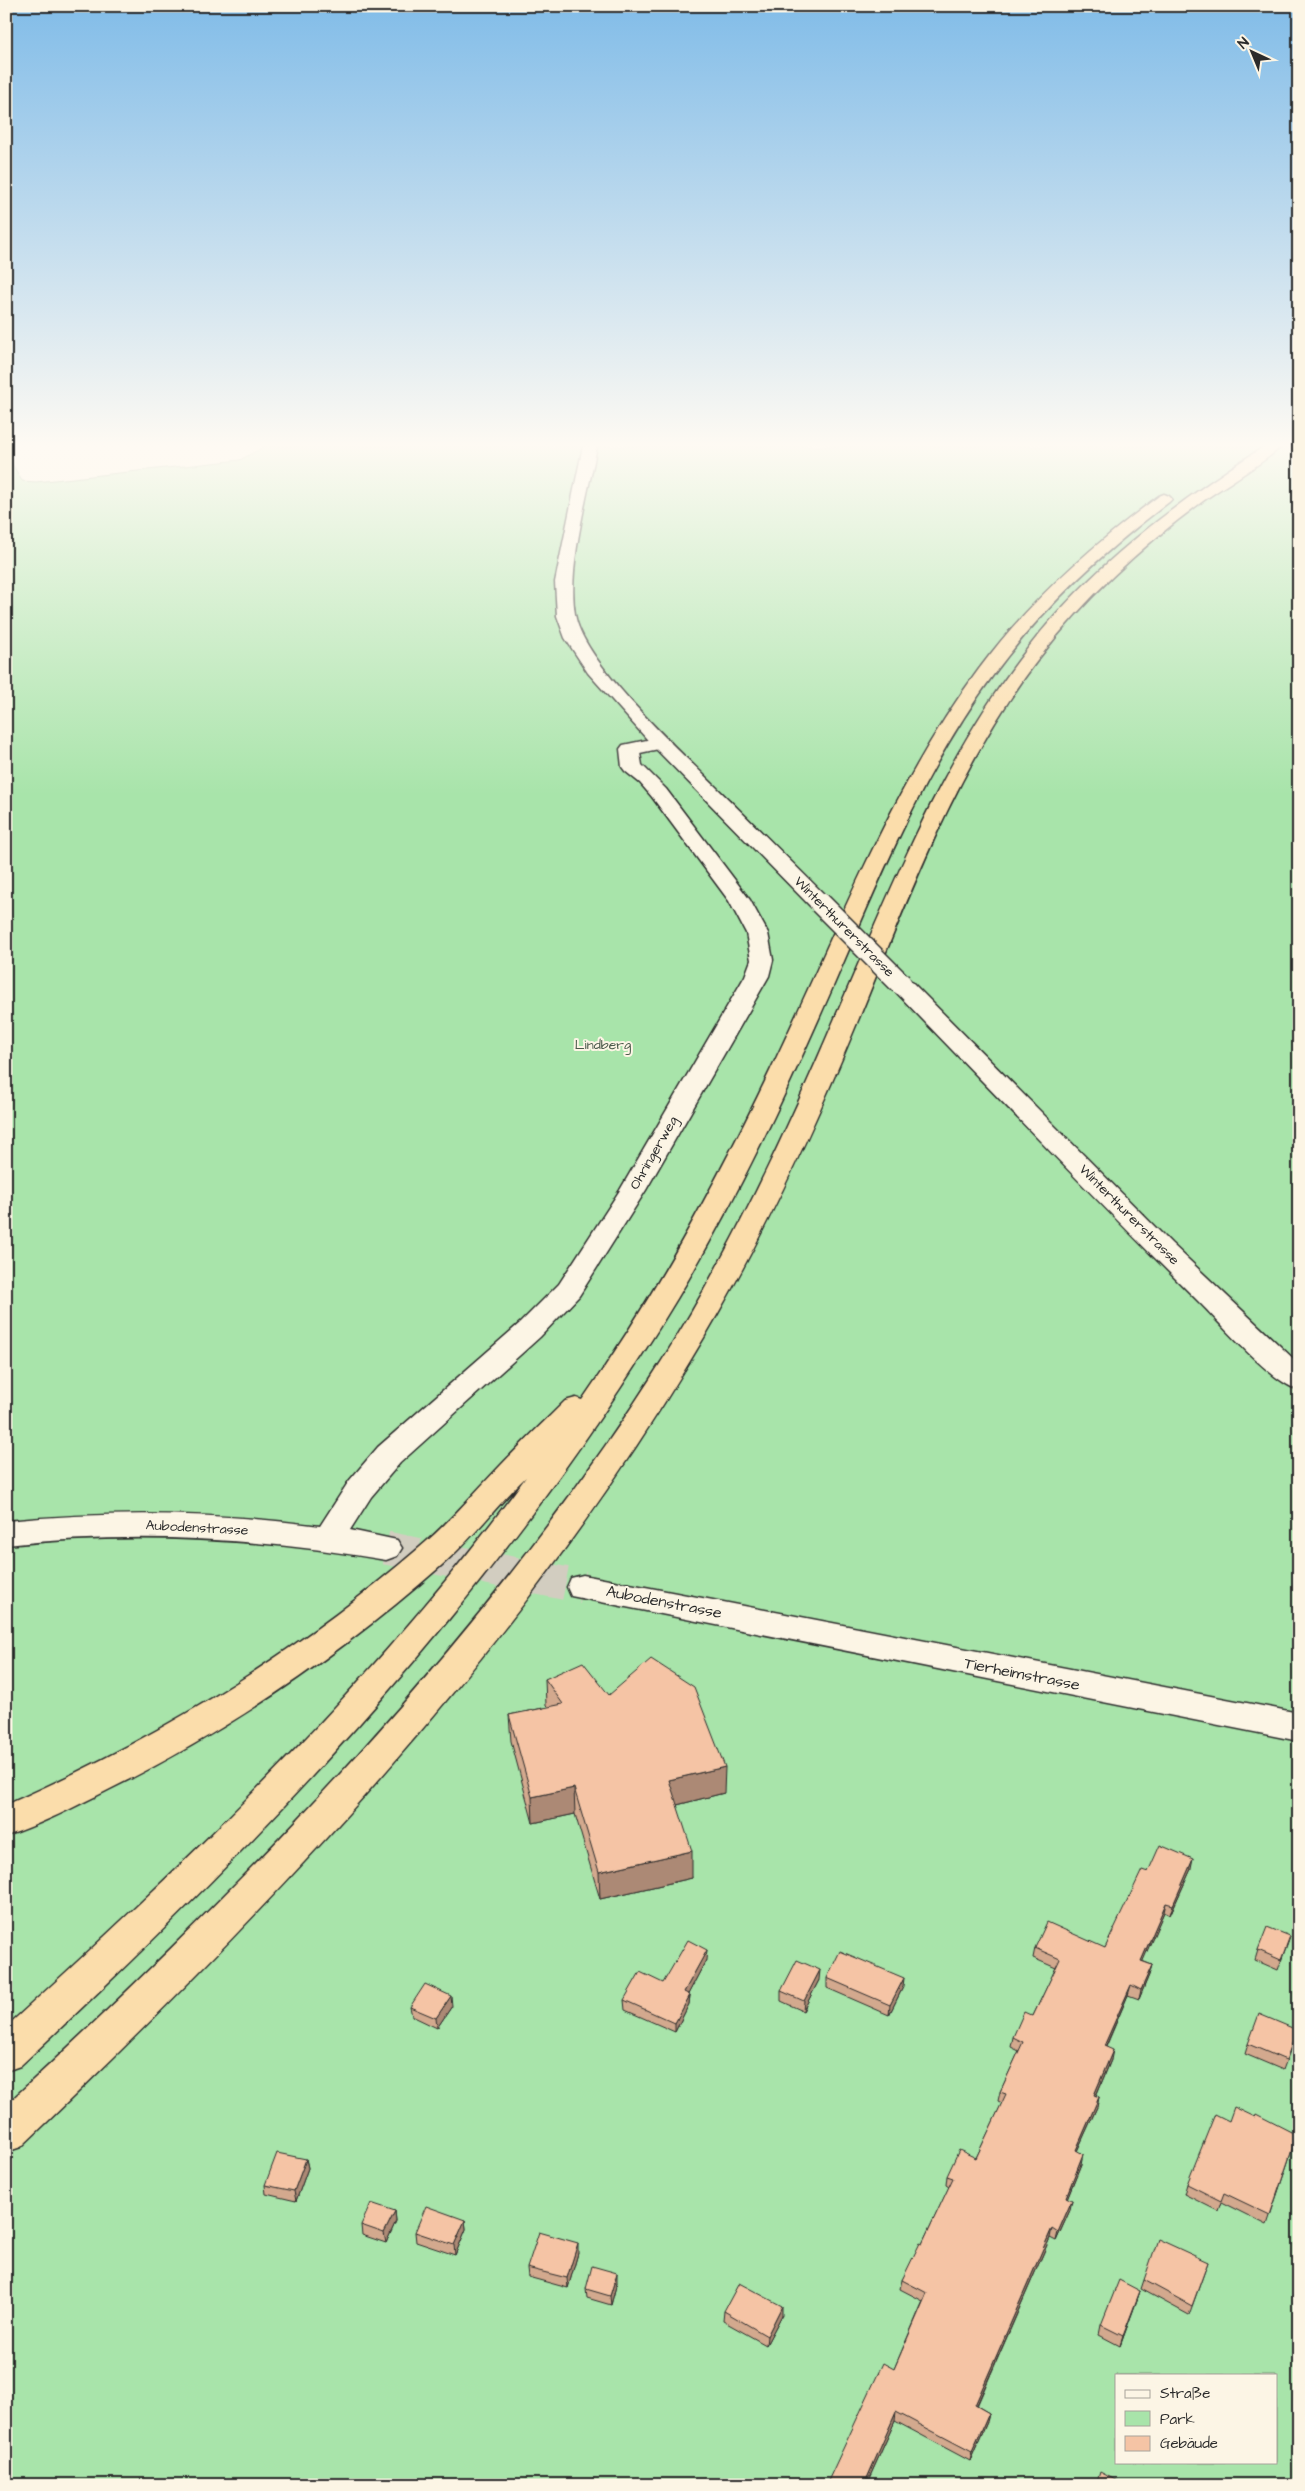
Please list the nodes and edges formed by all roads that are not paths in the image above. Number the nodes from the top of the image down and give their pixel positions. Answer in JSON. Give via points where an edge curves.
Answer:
{"nodes":[{"id":1,"x":566,"y":562,"type":"edge"},
{"id":2,"x":1088,"y":562,"type":"edge"},
{"id":3,"x":1118,"y":562,"type":"edge"},
{"id":4,"x":661,"y":743,"type":"junction"},
{"id":5,"x":624,"y":1362,"type":"junction"},
{"id":6,"x":1299,"y":1380,"type":"edge"},
{"id":7,"x":6,"y":1533,"type":"edge"},
{"id":8,"x":329,"y":1538,"type":"junction"},
{"id":9,"x":386,"y":1548,"type":"tunnel mouth"},
{"id":10,"x":583,"y":1587,"type":"tunnel mouth"},
{"id":11,"x":745,"y":1618,"type":"joint"},
{"id":12,"x":1299,"y":1727,"type":"edge"},
{"id":13,"x":6,"y":1822,"type":"edge"},
{"id":14,"x":6,"y":2053,"type":"edge"},
{"id":15,"x":6,"y":2133,"type":"edge"}],
"edges":[{"from":1,"to":4,"type":"main road","name":"Winterthurerstrasse","via":[[563,596],[574,638],[594,669]]},
{"from":2,"to":5,"type":"highway","via":[[1013,638],[963,704],[907,801],[739,1161],[693,1247]]},
{"from":3,"to":15,"type":"highway","via":[[1046,637],[999,700],[958,769],[920,847],[823,1076],[761,1208],[676,1360],[602,1473],[551,1545],[450,1673],[290,1854],[162,1985]]},
{"from":4,"to":6,"type":"main road","name":"Winterthurerstrasse","bridge":true,"via":[[1262,1348]]},
{"from":4,"to":8,"type":"main road","name":"Ohringerweg","via":[[630,749],[632,767],[659,793],[739,900],[757,933],[761,948],[762,960],[757,976],[633,1190],[569,1290],[535,1325],[385,1460],[360,1489]]},
{"from":5,"to":13,"type":"highway","via":[[432,1555],[342,1628],[204,1721],[118,1769]]},
{"from":5,"to":14,"type":"highway","via":[[505,1528],[344,1720],[116,1952]]},
{"from":7,"to":8,"type":"main road","name":"Aubodenstrasse","via":[[162,1525]]},
{"from":8,"to":9,"type":"main road","name":"Aubodenstrasse"},
{"from":10,"to":11,"type":"main road","name":"Aubodenstrasse"},
{"from":11,"to":12,"type":"main road","name":"Tierheimstrasse"}]}
